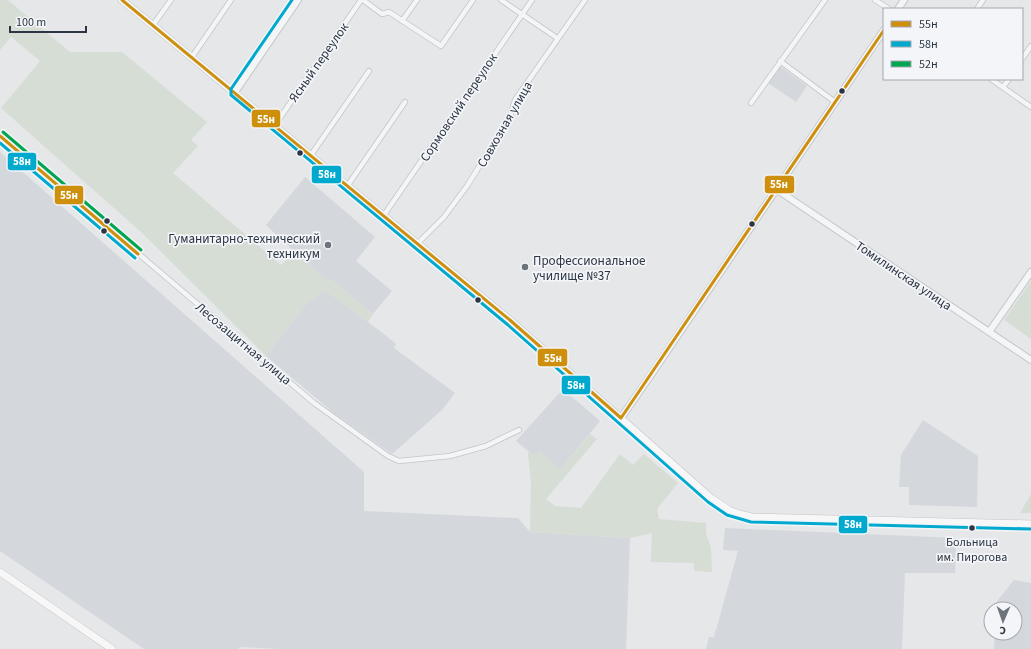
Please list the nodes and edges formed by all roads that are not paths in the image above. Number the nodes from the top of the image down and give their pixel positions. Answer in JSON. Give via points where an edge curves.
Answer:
{"nodes":[{"id":1,"x":122,"y":0,"type":"edge"},
{"id":2,"x":171,"y":0,"type":"edge"},
{"id":3,"x":231,"y":0,"type":"edge"},
{"id":4,"x":298,"y":0,"type":"edge"},
{"id":5,"x":362,"y":0,"type":"edge"},
{"id":6,"x":417,"y":0,"type":"edge"},
{"id":7,"x":473,"y":0,"type":"edge"},
{"id":8,"x":501,"y":0,"type":"edge"},
{"id":9,"x":532,"y":0,"type":"edge"},
{"id":10,"x":584,"y":0,"type":"edge"},
{"id":11,"x":825,"y":0,"type":"edge"},
{"id":12,"x":875,"y":0,"type":"edge"},
{"id":13,"x":887,"y":8,"type":"edge"},
{"id":14,"x":522,"y":14,"type":"junction"},
{"id":15,"x":402,"y":21,"type":"junction"},
{"id":16,"x":154,"y":25,"type":"junction"},
{"id":17,"x":883,"y":31,"type":"edge"},
{"id":18,"x":557,"y":38,"type":"junction"},
{"id":19,"x":1031,"y":46,"type":"edge"},
{"id":20,"x":192,"y":57,"type":"junction"},
{"id":21,"x":1023,"y":58,"type":"edge"},
{"id":22,"x":780,"y":61,"type":"junction"},
{"id":23,"x":369,"y":71,"type":"dead end"},
{"id":24,"x":992,"y":80,"type":"edge"},
{"id":25,"x":1008,"y":80,"type":"edge"},
{"id":26,"x":1003,"y":87,"type":"junction"},
{"id":27,"x":235,"y":92,"type":"junction"},
{"id":28,"x":404,"y":102,"type":"dead end"},
{"id":29,"x":835,"y":102,"type":"junction"},
{"id":30,"x":751,"y":103,"type":"dead end"},
{"id":31,"x":1031,"y":107,"type":"edge"},
{"id":32,"x":275,"y":125,"type":"junction"},
{"id":33,"x":0,"y":136,"type":"edge"},
{"id":34,"x":311,"y":155,"type":"junction"},
{"id":35,"x":348,"y":185,"type":"junction"},
{"id":36,"x":776,"y":189,"type":"junction"},
{"id":37,"x":384,"y":214,"type":"junction"},
{"id":38,"x":418,"y":243,"type":"junction"},
{"id":39,"x":1031,"y":272,"type":"edge"},
{"id":40,"x":989,"y":332,"type":"junction"},
{"id":41,"x":1031,"y":360,"type":"edge"},
{"id":42,"x":621,"y":418,"type":"junction"},
{"id":43,"x":519,"y":430,"type":"dead end"},
{"id":44,"x":1031,"y":524,"type":"edge"},
{"id":45,"x":0,"y":572,"type":"edge"},
{"id":46,"x":112,"y":649,"type":"edge"}],
"edges":[{"from":1,"to":16,"type":"main road"},
{"from":2,"to":16,"type":"street"},
{"from":3,"to":20,"type":"street"},
{"from":4,"to":27,"type":"street"},
{"from":5,"to":15,"type":"street","via":[[382,14],[389,12]]},
{"from":5,"to":32,"type":"street","name":"Ясный переулок"},
{"from":6,"to":15,"type":"street"},
{"from":7,"to":15,"type":"street","via":[[441,46]]},
{"from":8,"to":14,"type":"street"},
{"from":9,"to":14,"type":"street","name":"Сормовский переулок"},
{"from":10,"to":18,"type":"street","name":"Совхозная улица"},
{"from":11,"to":22,"type":"street"},
{"from":12,"to":13,"type":"street"},
{"from":14,"to":18,"type":"street"},
{"from":14,"to":37,"type":"street","name":"Сормовский переулок"},
{"from":16,"to":20,"type":"main road"},
{"from":17,"to":29,"type":"street"},
{"from":18,"to":38,"type":"street","name":"Совхозная улица","via":[[515,100],[509,119],[467,186],[444,217]]},
{"from":19,"to":21,"type":"street"},
{"from":20,"to":27,"type":"main road"},
{"from":22,"to":29,"type":"street"},
{"from":22,"to":30,"type":"street"},
{"from":23,"to":34,"type":"street"},
{"from":24,"to":26,"type":"street"},
{"from":25,"to":26,"type":"street"},
{"from":26,"to":31,"type":"street"},
{"from":27,"to":32,"type":"main road"},
{"from":28,"to":35,"type":"street"},
{"from":29,"to":36,"type":"street"},
{"from":32,"to":34,"type":"main road"},
{"from":33,"to":43,"type":"street","name":"Лесозащитная улица","via":[[314,403],[388,456],[399,461],[450,456],[486,446]]},
{"from":34,"to":35,"type":"main road"},
{"from":35,"to":37,"type":"main road"},
{"from":36,"to":40,"type":"street","name":"Томилинская улица"},
{"from":36,"to":42,"type":"street"},
{"from":37,"to":38,"type":"main road"},
{"from":38,"to":42,"type":"main road"},
{"from":39,"to":40,"type":"street"},
{"from":40,"to":41,"type":"street","name":"Томилинская улица"},
{"from":42,"to":44,"type":"main road","via":[[711,498],[739,514],[767,517]]},
{"from":45,"to":46,"type":"main road"}]}
